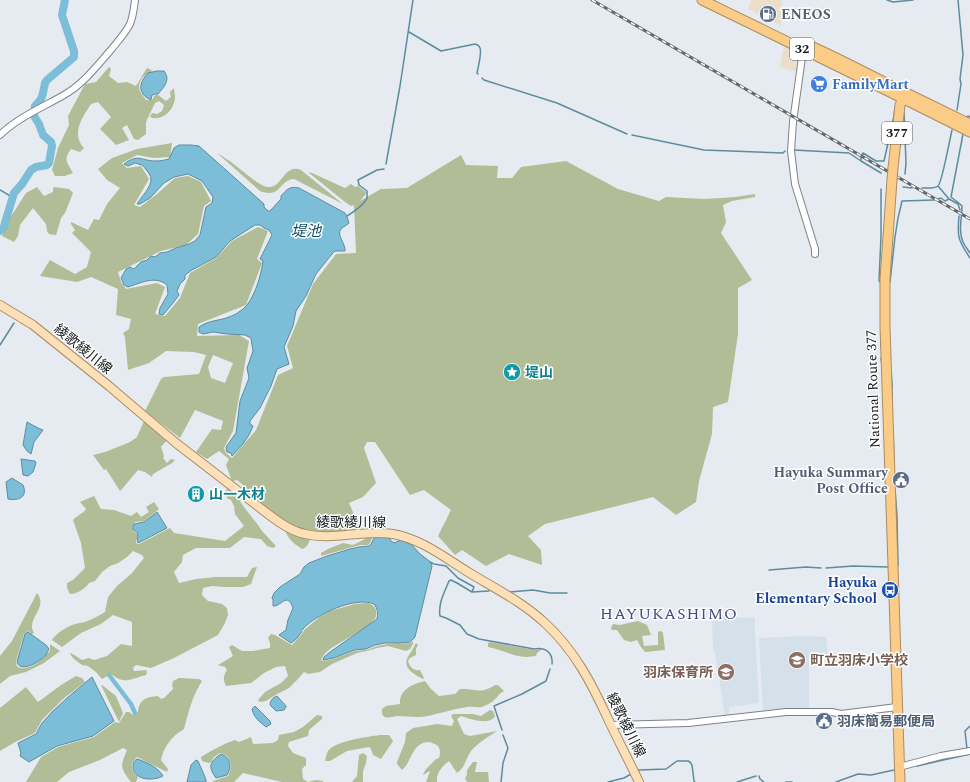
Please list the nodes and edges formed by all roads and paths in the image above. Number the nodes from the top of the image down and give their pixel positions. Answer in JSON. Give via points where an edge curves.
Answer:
{"nodes":[{"id":1,"x":135,"y":0,"type":"edge"},
{"id":2,"x":702,"y":0,"type":"edge"},
{"id":3,"x":715,"y":0,"type":"edge"},
{"id":4,"x":803,"y":46,"type":"junction"},
{"id":5,"x":904,"y":95,"type":"junction"},
{"id":6,"x":970,"y":124,"type":"edge"},
{"id":7,"x":970,"y":132,"type":"edge"},
{"id":8,"x":0,"y":135,"type":"edge"},
{"id":9,"x":815,"y":254,"type":"dead end"},
{"id":10,"x":0,"y":305,"type":"edge"},
{"id":11,"x":897,"y":707,"type":"junction"},
{"id":12,"x":611,"y":725,"type":"junction"},
{"id":13,"x":970,"y":751,"type":"edge"},
{"id":14,"x":900,"y":767,"type":"junction"},
{"id":15,"x":639,"y":782,"type":"edge"},
{"id":16,"x":900,"y":782,"type":"edge"}],
"edges":[{"from":1,"to":8,"type":"street","via":[[130,23],[123,35],[92,72],[78,86]]},
{"from":2,"to":4,"type":"highway","number":"32"},
{"from":3,"to":4,"type":"highway","number":"32"},
{"from":4,"to":5,"type":"highway","number":"32"},
{"from":4,"to":9,"type":"street","via":[[791,139],[792,162],[795,184]]},
{"from":5,"to":6,"type":"highway","number":"32"},
{"from":5,"to":7,"type":"highway","number":"32"},
{"from":5,"to":11,"type":"highway","name":"National Route 377","number":"377","bridge":true,"via":[[900,105],[893,168],[884,307]]},
{"from":10,"to":12,"type":"main road","name":"綾歌綾川線","via":[[32,325],[176,443],[284,525],[313,535],[334,536],[374,532],[412,539],[516,601],[546,623],[568,648],[590,682]]},
{"from":11,"to":12,"type":"street","via":[[841,714],[786,712],[688,723]]},
{"from":11,"to":14,"type":"highway","name":"National Route 377","number":"377"},
{"from":12,"to":15,"type":"main road","name":"綾歌綾川線"},
{"from":13,"to":14,"type":"street"},
{"from":14,"to":16,"type":"highway","name":"National Route 377","number":"377"}]}
